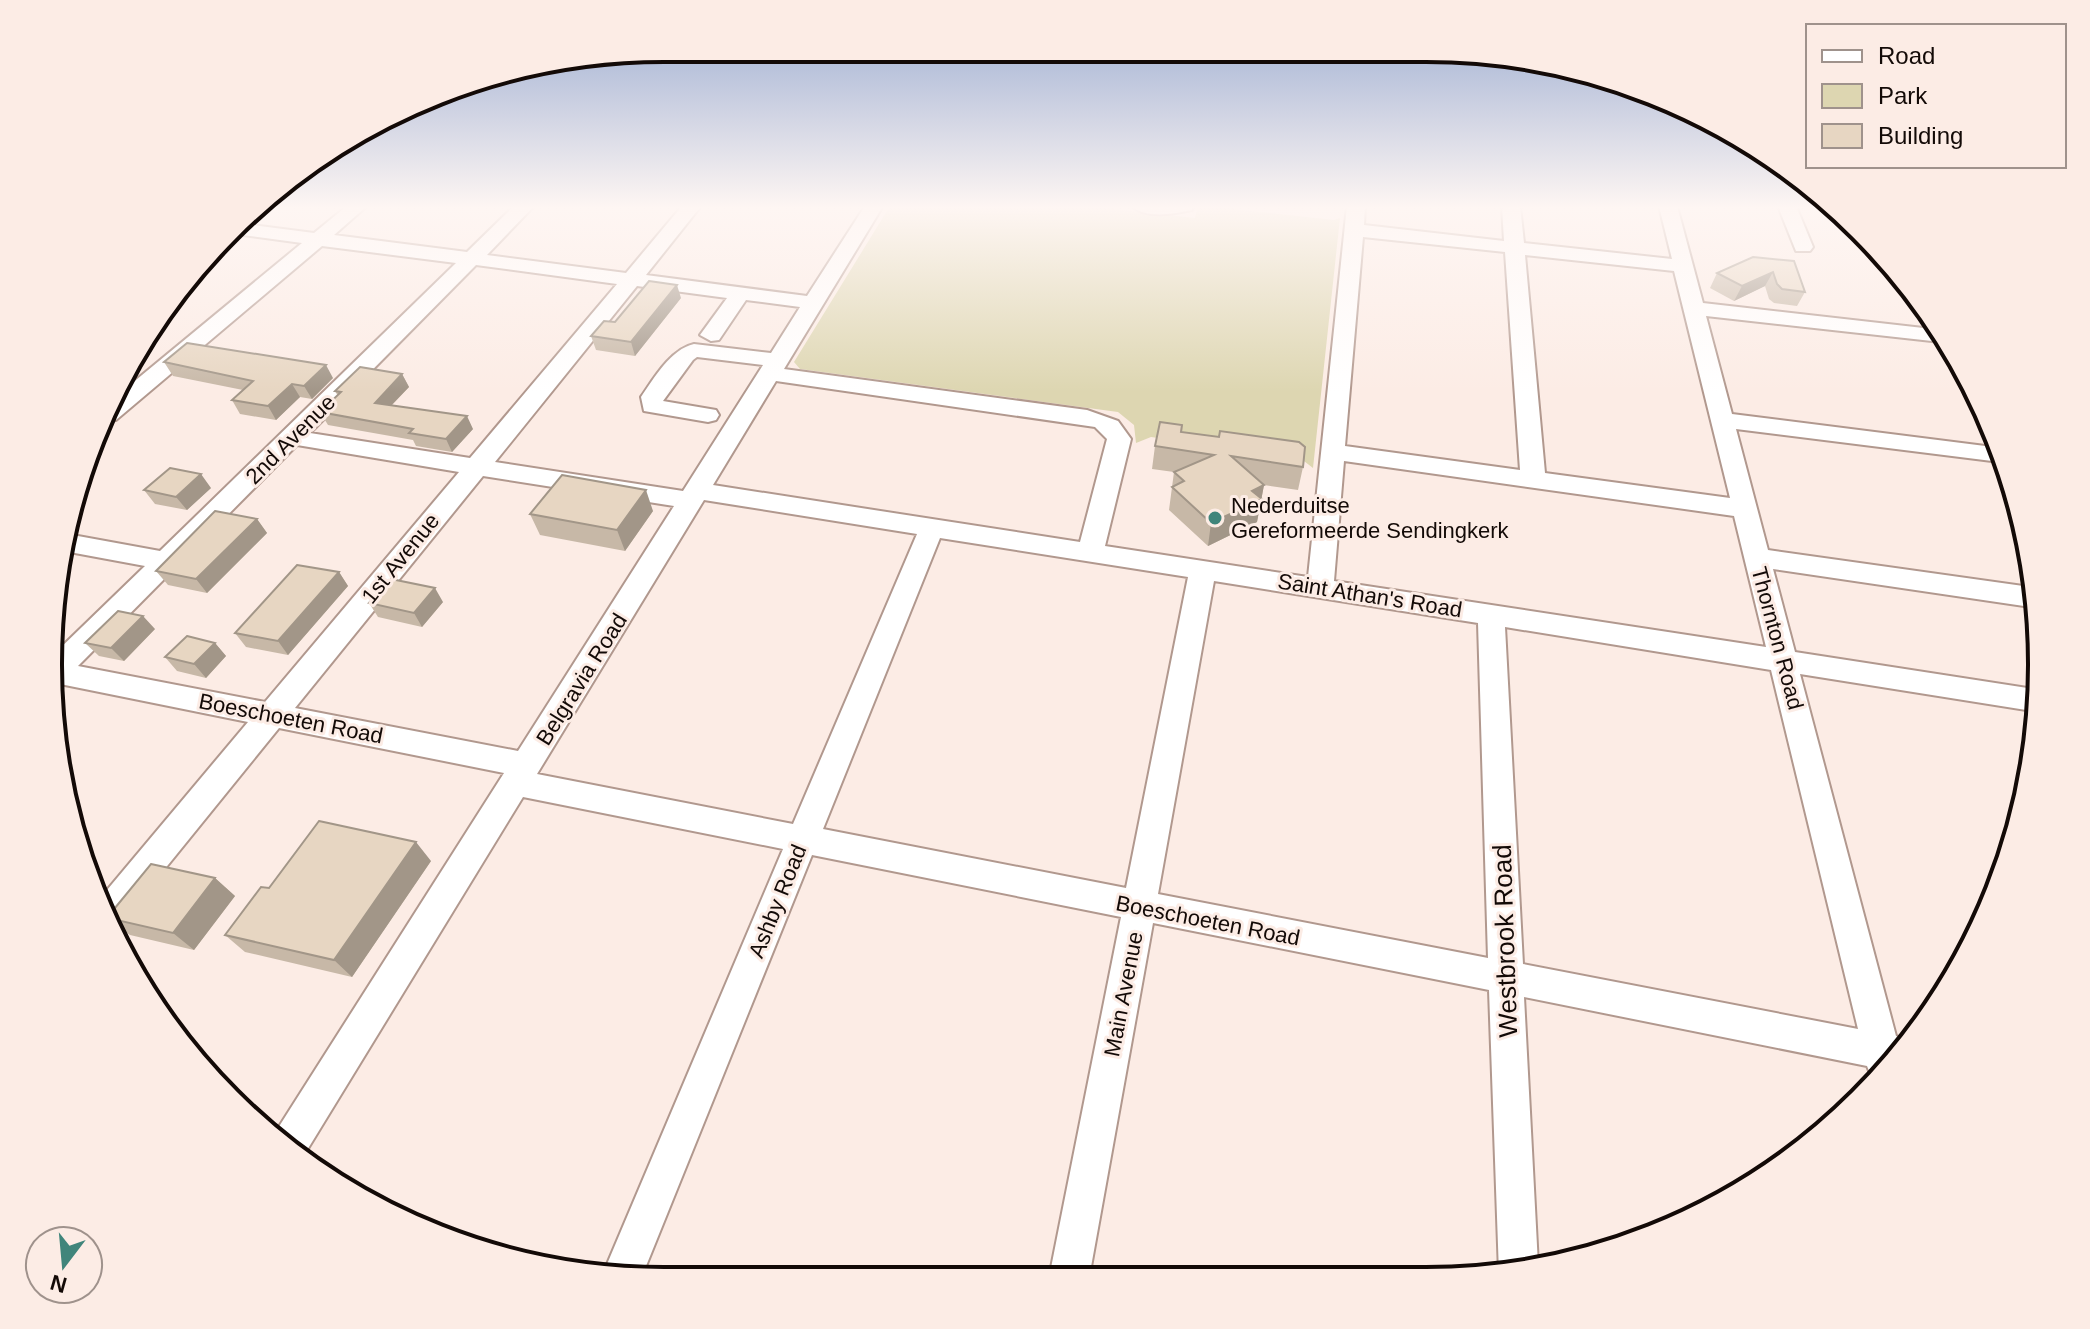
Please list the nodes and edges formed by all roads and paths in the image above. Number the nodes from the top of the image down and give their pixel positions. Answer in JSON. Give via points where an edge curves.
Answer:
{"nodes":[{"id":1,"x":284,"y":268,"type":"edge"},
{"id":2,"x":462,"y":268,"type":"edge"},
{"id":3,"x":540,"y":268,"type":"edge"},
{"id":4,"x":641,"y":268,"type":"edge"},
{"id":5,"x":836,"y":268,"type":"edge"},
{"id":6,"x":1350,"y":268,"type":"edge"},
{"id":7,"x":1517,"y":268,"type":"edge"},
{"id":8,"x":1684,"y":268,"type":"edge"},
{"id":9,"x":631,"y":280,"type":"junction"},
{"id":10,"x":740,"y":294,"type":"junction"},
{"id":11,"x":814,"y":303,"type":"junction"},
{"id":12,"x":1694,"y":308,"type":"junction"},
{"id":13,"x":711,"y":335,"type":"dead end"},
{"id":14,"x":1929,"y":335,"type":"edge"},
{"id":15,"x":776,"y":367,"type":"junction"},
{"id":16,"x":121,"y":404,"type":"edge"},
{"id":17,"x":708,"y":415,"type":"dead end"},
{"id":18,"x":1722,"y":420,"type":"junction"},
{"id":19,"x":291,"y":437,"type":"junction"},
{"id":20,"x":1333,"y":452,"type":"junction"},
{"id":21,"x":1990,"y":454,"type":"edge"},
{"id":22,"x":475,"y":466,"type":"junction"},
{"id":23,"x":1533,"y":479,"type":"junction"},
{"id":24,"x":695,"y":496,"type":"junction"},
{"id":25,"x":1745,"y":509,"type":"junction"},
{"id":26,"x":932,"y":527,"type":"junction"},
{"id":27,"x":75,"y":545,"type":"edge"},
{"id":28,"x":1090,"y":551,"type":"junction"},
{"id":29,"x":1757,"y":558,"type":"junction"},
{"id":30,"x":166,"y":561,"type":"junction"},
{"id":31,"x":1203,"y":569,"type":"junction"},
{"id":32,"x":1320,"y":587,"type":"junction"},
{"id":33,"x":2024,"y":596,"type":"edge"},
{"id":34,"x":1491,"y":613,"type":"junction"},
{"id":35,"x":1785,"y":660,"type":"junction"},
{"id":36,"x":62,"y":664,"type":"edge"},
{"id":37,"x":62,"y":674,"type":"edge"},
{"id":38,"x":2027,"y":705,"type":"edge"},
{"id":39,"x":272,"y":715,"type":"junction"},
{"id":40,"x":522,"y":774,"type":"junction"},
{"id":41,"x":803,"y":840,"type":"junction"},
{"id":42,"x":1139,"y":906,"type":"junction"},
{"id":43,"x":113,"y":907,"type":"edge"},
{"id":44,"x":1506,"y":979,"type":"junction"},
{"id":45,"x":1887,"y":1051,"type":"edge"},
{"id":46,"x":1882,"y":1057,"type":"edge"},
{"id":47,"x":293,"y":1138,"type":"edge"},
{"id":48,"x":1518,"y":1260,"type":"edge"},
{"id":49,"x":626,"y":1266,"type":"edge"},
{"id":50,"x":1071,"y":1267,"type":"edge"}],
"edges":[{"from":1,"to":16,"type":"street"},
{"from":2,"to":19,"type":"street","name":"2nd Avenue"},
{"from":3,"to":9,"type":"street"},
{"from":4,"to":9,"type":"street","name":"1st Avenue"},
{"from":5,"to":11,"type":"street","name":"Belgravia Road"},
{"from":6,"to":20,"type":"street"},
{"from":7,"to":23,"type":"street"},
{"from":8,"to":12,"type":"street","name":"Thornton Road"},
{"from":9,"to":10,"type":"street"},
{"from":9,"to":22,"type":"street","name":"1st Avenue"},
{"from":10,"to":11,"type":"street"},
{"from":10,"to":13,"type":"street"},
{"from":11,"to":15,"type":"street","name":"Belgravia Road"},
{"from":12,"to":14,"type":"street"},
{"from":12,"to":18,"type":"street","name":"Thornton Road"},
{"from":15,"to":17,"type":"street","via":[[700,350],[685,355],[652,397],[652,406]]},
{"from":15,"to":24,"type":"street","name":"Belgravia Road"},
{"from":15,"to":28,"type":"street","via":[[1120,425]]},
{"from":18,"to":21,"type":"street"},
{"from":18,"to":25,"type":"street","name":"Thornton Road"},
{"from":19,"to":22,"type":"street","name":"Saint Athan's Road"},
{"from":19,"to":30,"type":"street","name":"2nd Avenue"},
{"from":20,"to":23,"type":"street"},
{"from":20,"to":32,"type":"street"},
{"from":22,"to":24,"type":"street","name":"Saint Athan's Road"},
{"from":22,"to":39,"type":"street","name":"1st Avenue"},
{"from":23,"to":25,"type":"street"},
{"from":24,"to":26,"type":"street","name":"Saint Athan's Road"},
{"from":24,"to":40,"type":"street","name":"Belgravia Road"},
{"from":25,"to":29,"type":"street","name":"Thornton Road"},
{"from":26,"to":28,"type":"street","name":"Saint Athan's Road"},
{"from":26,"to":41,"type":"street","name":"Ashby Road"},
{"from":27,"to":30,"type":"street"},
{"from":28,"to":31,"type":"street","name":"Saint Athan's Road"},
{"from":29,"to":33,"type":"street"},
{"from":29,"to":35,"type":"street","name":"Thornton Road"},
{"from":30,"to":36,"type":"street","name":"2nd Avenue"},
{"from":31,"to":32,"type":"street","name":"Saint Athan's Road"},
{"from":31,"to":42,"type":"street","name":"Main Avenue"},
{"from":32,"to":34,"type":"street","name":"Saint Athan's Road"},
{"from":34,"to":35,"type":"street","name":"Saint Athan's Road"},
{"from":34,"to":44,"type":"street","name":"Westbrook Road"},
{"from":35,"to":38,"type":"street","name":"Saint Athan's Road"},
{"from":35,"to":45,"type":"street","name":"Thornton Road"},
{"from":37,"to":39,"type":"street","name":"Boeschoeten Road"},
{"from":39,"to":40,"type":"street","name":"Boeschoeten Road"},
{"from":39,"to":43,"type":"street","name":"1st Avenue"},
{"from":40,"to":41,"type":"street","name":"Boeschoeten Road"},
{"from":40,"to":47,"type":"street","name":"Belgravia Road"},
{"from":41,"to":42,"type":"street","name":"Boeschoeten Road"},
{"from":41,"to":49,"type":"street","name":"Ashby Road"},
{"from":42,"to":44,"type":"street","name":"Boeschoeten Road"},
{"from":42,"to":50,"type":"street","name":"Main Avenue"},
{"from":44,"to":46,"type":"street","name":"Boeschoeten Road"},
{"from":44,"to":48,"type":"street","name":"Westbrook Road"}]}
